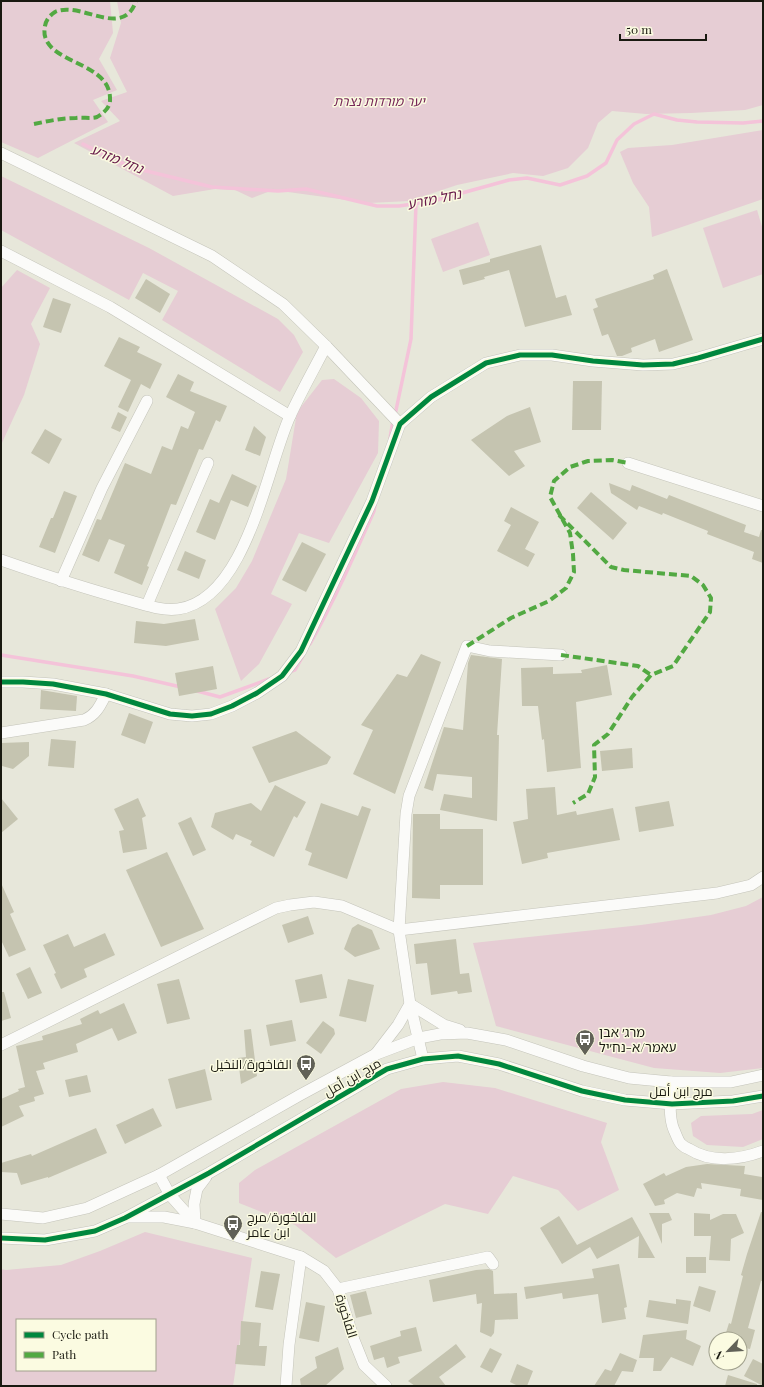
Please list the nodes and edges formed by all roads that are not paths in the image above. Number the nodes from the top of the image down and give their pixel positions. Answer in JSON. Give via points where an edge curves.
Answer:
{"nodes":[{"id":1,"x":1,"y":153,"type":"edge"},
{"id":2,"x":1,"y":251,"type":"edge"},
{"id":3,"x":763,"y":339,"type":"edge"},
{"id":4,"x":326,"y":346,"type":"junction"},
{"id":5,"x":147,"y":401,"type":"dead end"},
{"id":6,"x":290,"y":416,"type":"junction"},
{"id":7,"x":400,"y":424,"type":"junction"},
{"id":8,"x":208,"y":463,"type":"dead end"},
{"id":9,"x":628,"y":463,"type":"dead end"},
{"id":10,"x":763,"y":506,"type":"edge"},
{"id":11,"x":1,"y":560,"type":"edge"},
{"id":12,"x":61,"y":581,"type":"junction"},
{"id":13,"x":147,"y":605,"type":"junction"},
{"id":14,"x":561,"y":655,"type":"dead end"},
{"id":15,"x":1,"y":682,"type":"edge"},
{"id":16,"x":106,"y":694,"type":"junction"},
{"id":17,"x":1,"y":734,"type":"edge"},
{"id":18,"x":763,"y":877,"type":"edge"},
{"id":19,"x":399,"y":930,"type":"junction"},
{"id":20,"x":410,"y":1004,"type":"junction"},
{"id":21,"x":467,"y":1033,"type":"junction"},
{"id":22,"x":419,"y":1038,"type":"junction"},
{"id":23,"x":1,"y":1045,"type":"edge"},
{"id":24,"x":374,"y":1055,"type":"junction"},
{"id":25,"x":423,"y":1059,"type":"junction"},
{"id":26,"x":763,"y":1075,"type":"edge"},
{"id":27,"x":671,"y":1082,"type":"junction"},
{"id":28,"x":763,"y":1096,"type":"edge"},
{"id":29,"x":672,"y":1104,"type":"junction"},
{"id":30,"x":763,"y":1151,"type":"edge"},
{"id":31,"x":209,"y":1173,"type":"junction"},
{"id":32,"x":159,"y":1175,"type":"junction"},
{"id":33,"x":170,"y":1195,"type":"junction"},
{"id":34,"x":1,"y":1214,"type":"edge"},
{"id":35,"x":125,"y":1218,"type":"junction"},
{"id":36,"x":195,"y":1223,"type":"junction"},
{"id":37,"x":1,"y":1238,"type":"edge"},
{"id":38,"x":301,"y":1257,"type":"junction"},
{"id":39,"x":493,"y":1264,"type":"dead end"},
{"id":40,"x":338,"y":1289,"type":"junction"},
{"id":41,"x":286,"y":1386,"type":"edge"},
{"id":42,"x":386,"y":1386,"type":"edge"}],
"edges":[{"from":1,"to":4,"type":"street","via":[[212,256],[283,304]]},
{"from":2,"to":6,"type":"street","via":[[110,307]]},
{"from":3,"to":7,"type":"street","via":[[673,364],[643,365],[593,361],[552,354],[520,355],[486,363],[431,397]]},
{"from":4,"to":6,"type":"street"},
{"from":4,"to":7,"type":"street"},
{"from":5,"to":12,"type":"street","via":[[102,488]]},
{"from":6,"to":13,"type":"street","via":[[250,534],[231,570],[213,591],[198,603],[166,610]]},
{"from":7,"to":16,"type":"street","via":[[372,500],[301,651],[282,676],[232,706],[211,714],[192,716],[170,714]]},
{"from":8,"to":13,"type":"street"},
{"from":9,"to":10,"type":"street"},
{"from":11,"to":12,"type":"street"},
{"from":12,"to":13,"type":"street"},
{"from":14,"to":19,"type":"street","via":[[467,646],[409,796]]},
{"from":15,"to":16,"type":"street","via":[[53,684]]},
{"from":16,"to":17,"type":"street","via":[[98,710],[84,720]]},
{"from":18,"to":19,"type":"street","via":[[751,885],[717,893]]},
{"from":19,"to":20,"type":"street"},
{"from":19,"to":23,"type":"street","via":[[342,906],[314,902],[276,908]]},
{"from":20,"to":21,"type":"street","via":[[444,1024]]},
{"from":20,"to":22,"type":"street"},
{"from":20,"to":24,"type":"street","via":[[398,1025]]},
{"from":21,"to":22,"type":"street","name":"مرج ابن أمل"},
{"from":21,"to":27,"type":"street","name":"مرج ابن أمل","via":[[506,1040],[583,1066],[629,1078]]},
{"from":22,"to":24,"type":"street","name":"مرج ابن أمل"},
{"from":22,"to":25,"type":"street"},
{"from":24,"to":32,"type":"street","name":"مرج ابن أمل"},
{"from":25,"to":29,"type":"street","name":"مرج ابن أمل","via":[[458,1056],[499,1064],[582,1091],[625,1100]]},
{"from":25,"to":31,"type":"street","name":"مرج ابن أمل","via":[[387,1069]]},
{"from":26,"to":27,"type":"street","name":"مرج ابن أمل","via":[[731,1082]]},
{"from":27,"to":29,"type":"street"},
{"from":28,"to":29,"type":"street","name":"مرج ابن أمل","via":[[733,1101]]},
{"from":29,"to":30,"type":"street","via":[[670,1114],[674,1130],[682,1145],[696,1154],[720,1159],[748,1156]]},
{"from":31,"to":33,"type":"street","name":"مرج ابن أمل"},
{"from":31,"to":36,"type":"street","via":[[197,1189],[194,1204]]},
{"from":32,"to":33,"type":"street"},
{"from":32,"to":34,"type":"street","name":"مرج ابن أمل","via":[[86,1208],[43,1218]]},
{"from":33,"to":35,"type":"street","name":"مرج ابن أمل"},
{"from":33,"to":36,"type":"street"},
{"from":35,"to":36,"type":"street","name":"الفاخورة","via":[[164,1217]]},
{"from":35,"to":37,"type":"street","name":"مرج ابن أمل","via":[[94,1231],[45,1240]]},
{"from":36,"to":38,"type":"street","name":"الفاخورة"},
{"from":38,"to":40,"type":"street","name":"الفاخورة","via":[[324,1271]]},
{"from":38,"to":41,"type":"street"},
{"from":39,"to":40,"type":"street","via":[[488,1256]]},
{"from":40,"to":42,"type":"street","name":"الفاخورة","via":[[364,1365]]}]}
